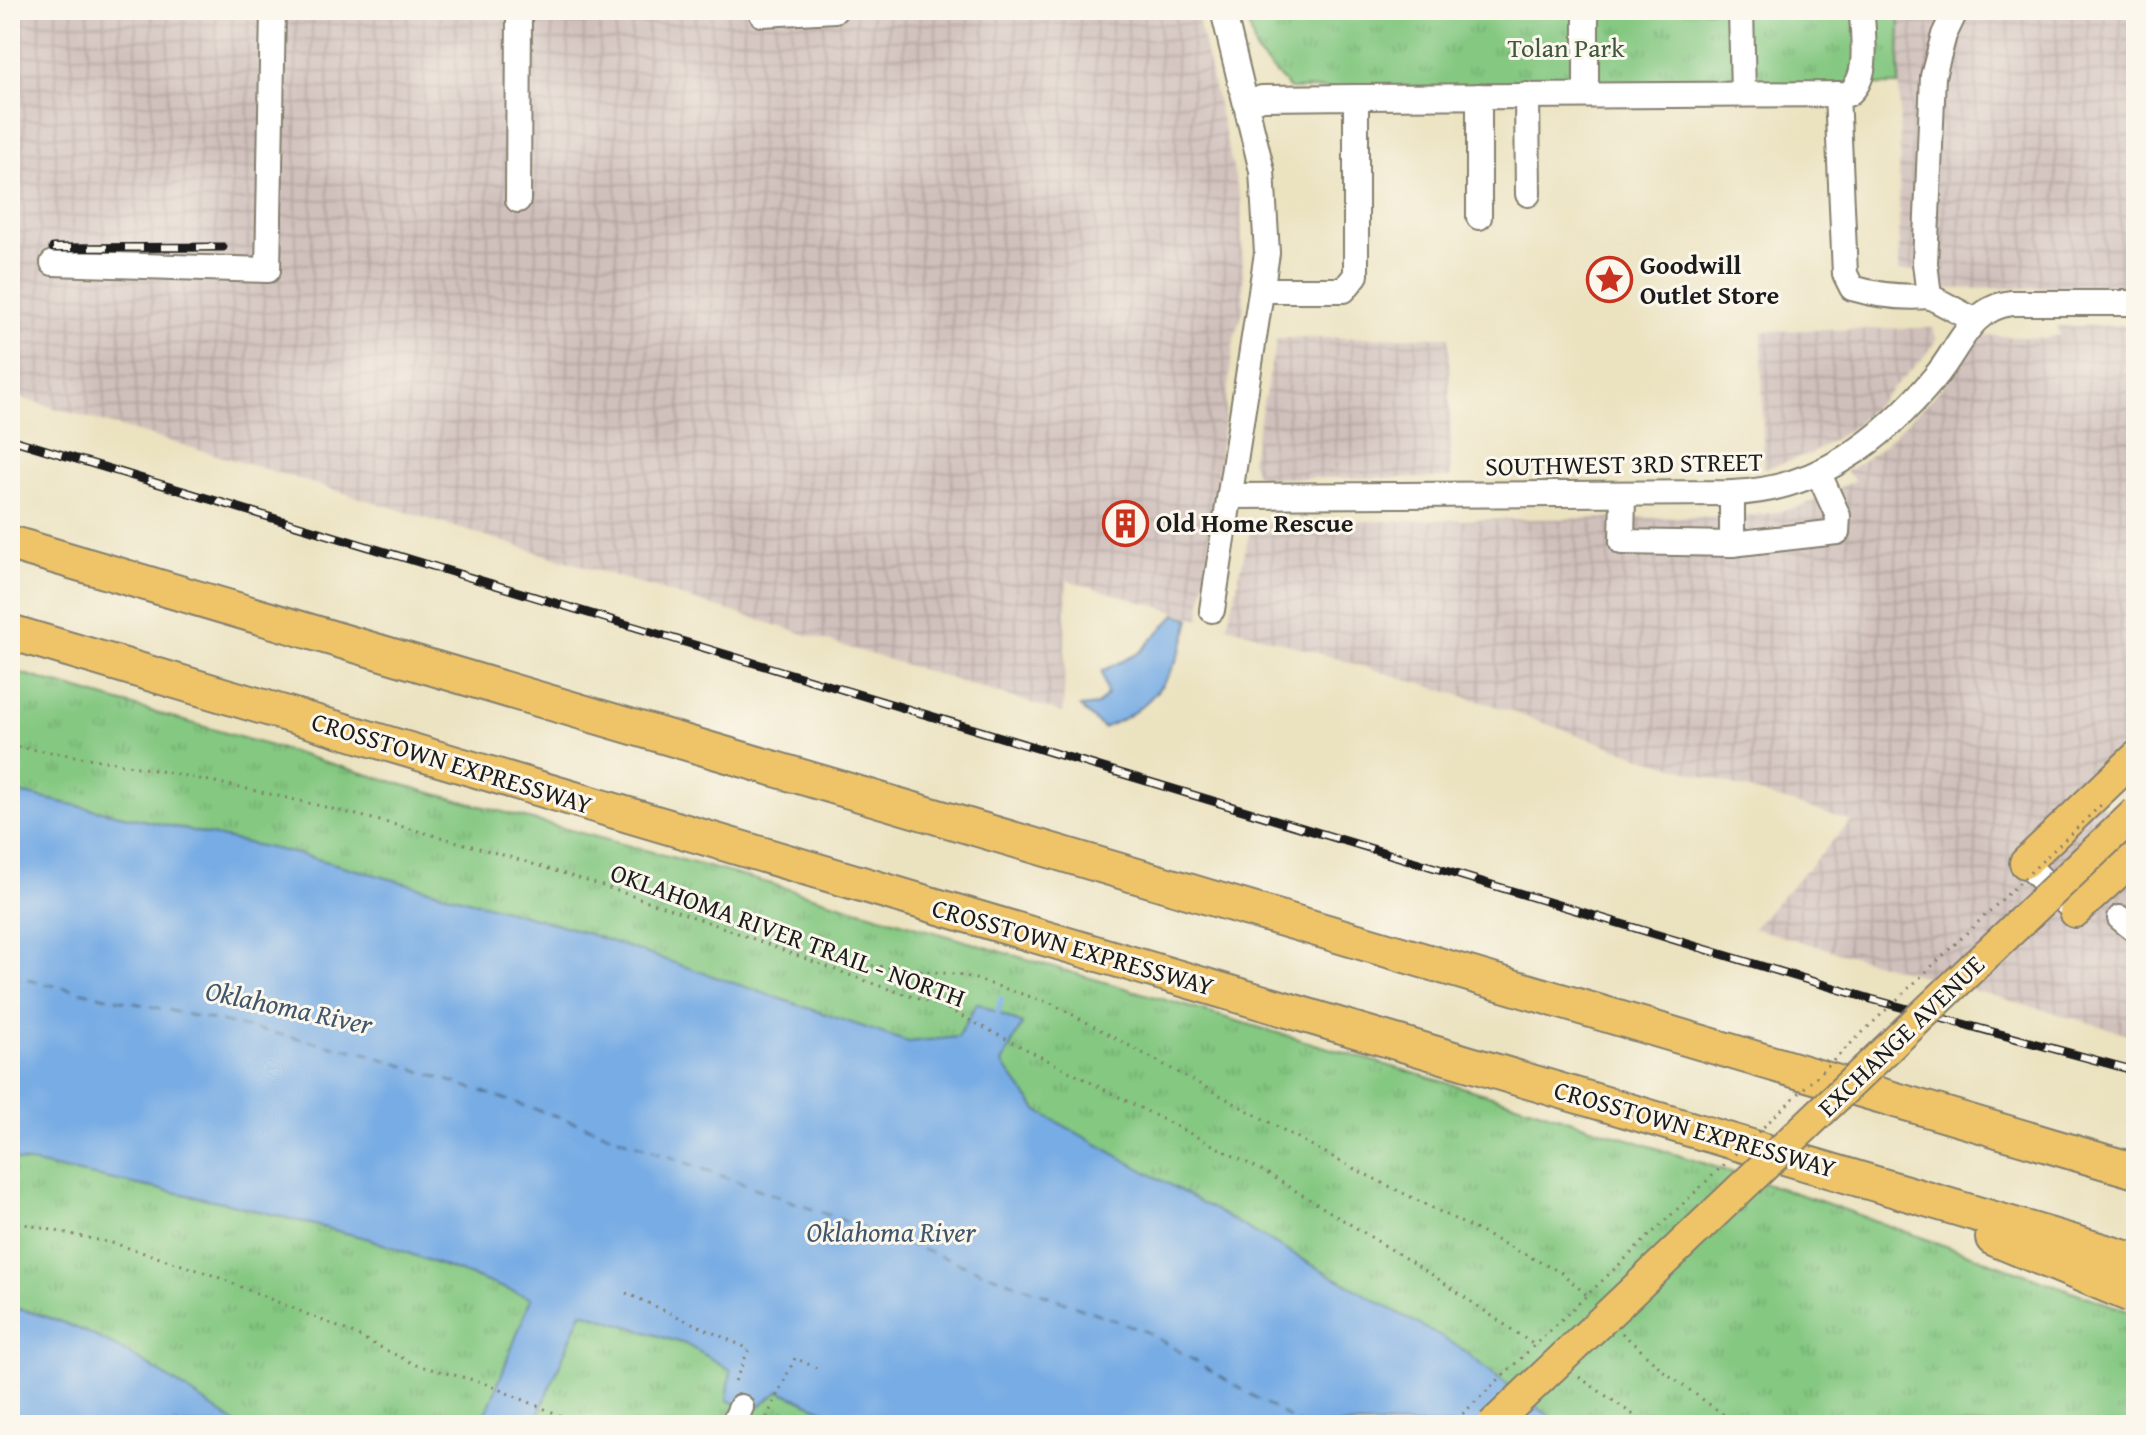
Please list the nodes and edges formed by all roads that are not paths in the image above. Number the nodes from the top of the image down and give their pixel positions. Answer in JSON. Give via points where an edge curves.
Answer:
{"nodes":[{"id":1,"x":273,"y":10,"type":"edge"},
{"id":2,"x":519,"y":10,"type":"edge"},
{"id":3,"x":762,"y":10,"type":"edge"},
{"id":4,"x":835,"y":10,"type":"edge"},
{"id":5,"x":1223,"y":10,"type":"edge"},
{"id":6,"x":1586,"y":10,"type":"edge"},
{"id":7,"x":1741,"y":10,"type":"edge"},
{"id":8,"x":1862,"y":10,"type":"edge"},
{"id":9,"x":1956,"y":10,"type":"edge"},
{"id":10,"x":1743,"y":94,"type":"junction"},
{"id":11,"x":1837,"y":94,"type":"junction"},
{"id":12,"x":1527,"y":95,"type":"junction"},
{"id":13,"x":1586,"y":95,"type":"junction"},
{"id":14,"x":1479,"y":96,"type":"junction"},
{"id":15,"x":1356,"y":97,"type":"junction"},
{"id":16,"x":1247,"y":104,"type":"junction"},
{"id":17,"x":1528,"y":194,"type":"dead end"},
{"id":18,"x":518,"y":200,"type":"dead end"},
{"id":19,"x":1479,"y":217,"type":"dead end"},
{"id":20,"x":53,"y":263,"type":"dead end"},
{"id":21,"x":1264,"y":290,"type":"junction"},
{"id":22,"x":1929,"y":296,"type":"junction"},
{"id":23,"x":2136,"y":303,"type":"edge"},
{"id":24,"x":1974,"y":320,"type":"junction"},
{"id":25,"x":1819,"y":474,"type":"junction"},
{"id":26,"x":1732,"y":493,"type":"junction"},
{"id":27,"x":1623,"y":494,"type":"junction"},
{"id":28,"x":1230,"y":496,"type":"junction"},
{"id":29,"x":10,"y":518,"type":"edge"},
{"id":30,"x":10,"y":543,"type":"edge"},
{"id":31,"x":1732,"y":544,"type":"junction"},
{"id":32,"x":141,"y":581,"type":"junction"},
{"id":33,"x":1212,"y":610,"type":"dead end"},
{"id":34,"x":19,"y":636,"type":"edge"},
{"id":35,"x":2136,"y":757,"type":"edge"},
{"id":36,"x":2136,"y":812,"type":"edge"},
{"id":37,"x":2136,"y":856,"type":"edge"},
{"id":38,"x":2025,"y":863,"type":"joint"},
{"id":39,"x":2075,"y":912,"type":"joint"},
{"id":40,"x":2069,"y":1149,"type":"junction"},
{"id":41,"x":2136,"y":1154,"type":"edge"},
{"id":42,"x":1815,"y":1164,"type":"junction"},
{"id":43,"x":2136,"y":1171,"type":"edge"},
{"id":44,"x":2136,"y":1261,"type":"edge"},
{"id":45,"x":2136,"y":1297,"type":"edge"},
{"id":46,"x":1492,"y":1425,"type":"edge"}],
"edges":[{"from":1,"to":20,"type":"street","via":[[268,270]]},
{"from":2,"to":18,"type":"street"},
{"from":3,"to":4,"type":"street"},
{"from":5,"to":16,"type":"street"},
{"from":6,"to":13,"type":"street"},
{"from":7,"to":10,"type":"street"},
{"from":8,"to":11,"type":"street","via":[[1862,77],[1848,94]]},
{"from":9,"to":22,"type":"street","via":[[1933,76],[1925,263]]},
{"from":10,"to":11,"type":"street"},
{"from":10,"to":13,"type":"street"},
{"from":11,"to":22,"type":"street","via":[[1845,274],[1852,288],[1873,294]]},
{"from":12,"to":13,"type":"street"},
{"from":12,"to":14,"type":"street"},
{"from":12,"to":17,"type":"street"},
{"from":14,"to":15,"type":"street"},
{"from":14,"to":19,"type":"street"},
{"from":15,"to":16,"type":"street","via":[[1262,98]]},
{"from":15,"to":21,"type":"street","via":[[1356,275],[1344,290]]},
{"from":16,"to":21,"type":"street","via":[[1265,196]]},
{"from":21,"to":28,"type":"street"},
{"from":22,"to":24,"type":"street"},
{"from":23,"to":24,"type":"street","via":[[2012,303],[1992,307]]},
{"from":24,"to":25,"type":"street","name":"SOUTHWEST 3RD STREET","via":[[1921,393],[1865,446]]},
{"from":25,"to":26,"type":"street","name":"SOUTHWEST 3RD STREET","via":[[1777,488]]},
{"from":25,"to":31,"type":"street","via":[[1838,516],[1837,532]]},
{"from":26,"to":27,"type":"street","name":"SOUTHWEST 3RD STREET"},
{"from":26,"to":31,"type":"street"},
{"from":27,"to":28,"type":"street","name":"SOUTHWEST 3RD STREET"},
{"from":27,"to":31,"type":"street","via":[[1622,542]]},
{"from":28,"to":33,"type":"street"},
{"from":29,"to":32,"type":"highway"},
{"from":30,"to":32,"type":"highway"},
{"from":32,"to":40,"type":"highway"},
{"from":34,"to":42,"type":"highway","name":"CROSSTOWN EXPRESSWAY"},
{"from":35,"to":38,"type":"main road"},
{"from":36,"to":46,"type":"main road","name":"EXCHANGE AVENUE","bridge":true},
{"from":37,"to":39,"type":"main road"},
{"from":38,"to":39,"type":"street"},
{"from":40,"to":41,"type":"highway"},
{"from":40,"to":43,"type":"highway"},
{"from":42,"to":44,"type":"highway","name":"CROSSTOWN EXPRESSWAY"},
{"from":42,"to":45,"type":"highway"}]}
